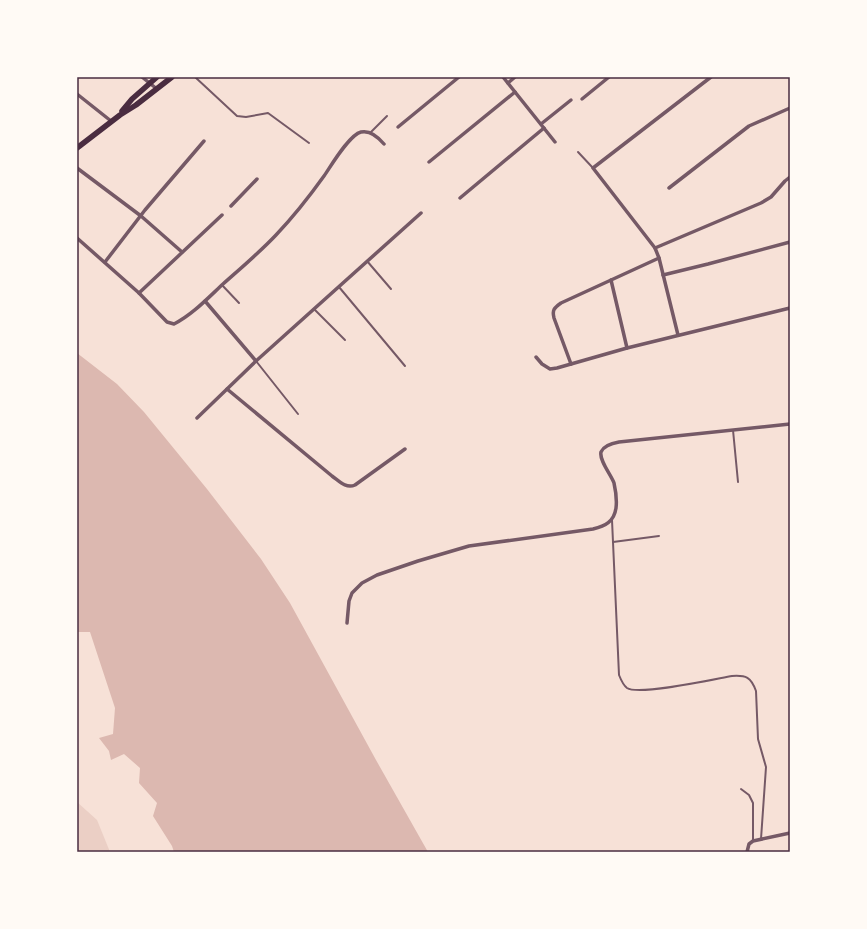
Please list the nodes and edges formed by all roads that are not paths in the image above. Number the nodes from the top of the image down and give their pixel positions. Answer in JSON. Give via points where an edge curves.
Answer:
{"nodes":[{"id":1,"x":142,"y":77,"type":"edge"},
{"id":2,"x":157,"y":77,"type":"edge"},
{"id":3,"x":172,"y":77,"type":"edge"},
{"id":4,"x":195,"y":77,"type":"edge"},
{"id":5,"x":459,"y":77,"type":"edge"},
{"id":6,"x":503,"y":77,"type":"edge"},
{"id":7,"x":515,"y":77,"type":"edge"},
{"id":8,"x":609,"y":77,"type":"edge"},
{"id":9,"x":711,"y":77,"type":"edge"},
{"id":10,"x":150,"y":83,"type":"junction"},
{"id":11,"x":508,"y":83,"type":"junction"},
{"id":12,"x":157,"y":89,"type":"junction"},
{"id":13,"x":515,"y":92,"type":"junction"},
{"id":14,"x":77,"y":94,"type":"edge"},
{"id":15,"x":582,"y":99,"type":"dead end"},
{"id":16,"x":571,"y":100,"type":"dead end"},
{"id":17,"x":790,"y":108,"type":"edge"},
{"id":18,"x":120,"y":115,"type":"junction"},
{"id":19,"x":387,"y":116,"type":"dead end"},
{"id":20,"x":111,"y":121,"type":"junction"},
{"id":21,"x":541,"y":124,"type":"junction"},
{"id":22,"x":398,"y":127,"type":"dead end"},
{"id":23,"x":544,"y":128,"type":"junction"},
{"id":24,"x":370,"y":133,"type":"junction"},
{"id":25,"x":204,"y":141,"type":"dead end"},
{"id":26,"x":82,"y":142,"type":"edge"},
{"id":27,"x":555,"y":142,"type":"dead end"},
{"id":28,"x":309,"y":143,"type":"dead end"},
{"id":29,"x":384,"y":144,"type":"dead end"},
{"id":30,"x":77,"y":148,"type":"edge"},
{"id":31,"x":578,"y":152,"type":"dead end"},
{"id":32,"x":77,"y":153,"type":"edge"},
{"id":33,"x":429,"y":162,"type":"dead end"},
{"id":34,"x":77,"y":168,"type":"edge"},
{"id":35,"x":593,"y":168,"type":"junction"},
{"id":36,"x":790,"y":177,"type":"edge"},
{"id":37,"x":258,"y":179,"type":"dead end"},
{"id":38,"x":668,"y":188,"type":"dead end"},
{"id":39,"x":460,"y":198,"type":"dead end"},
{"id":40,"x":231,"y":206,"type":"dead end"},
{"id":41,"x":421,"y":213,"type":"dead end"},
{"id":42,"x":222,"y":214,"type":"dead end"},
{"id":43,"x":141,"y":216,"type":"junction"},
{"id":44,"x":77,"y":238,"type":"edge"},
{"id":45,"x":790,"y":242,"type":"edge"},
{"id":46,"x":655,"y":248,"type":"junction"},
{"id":47,"x":182,"y":252,"type":"junction"},
{"id":48,"x":659,"y":258,"type":"junction"},
{"id":49,"x":367,"y":261,"type":"junction"},
{"id":50,"x":105,"y":262,"type":"junction"},
{"id":51,"x":663,"y":274,"type":"junction"},
{"id":52,"x":611,"y":280,"type":"junction"},
{"id":53,"x":222,"y":285,"type":"junction"},
{"id":54,"x":338,"y":287,"type":"junction"},
{"id":55,"x":391,"y":289,"type":"dead end"},
{"id":56,"x":139,"y":293,"type":"junction"},
{"id":57,"x":205,"y":301,"type":"junction"},
{"id":58,"x":239,"y":303,"type":"dead end"},
{"id":59,"x":790,"y":308,"type":"edge"},
{"id":60,"x":314,"y":309,"type":"junction"},
{"id":61,"x":678,"y":335,"type":"junction"},
{"id":62,"x":345,"y":340,"type":"dead end"},
{"id":63,"x":627,"y":348,"type":"junction"},
{"id":64,"x":536,"y":358,"type":"dead end"},
{"id":65,"x":256,"y":361,"type":"junction"},
{"id":66,"x":571,"y":364,"type":"junction"},
{"id":67,"x":405,"y":366,"type":"dead end"},
{"id":68,"x":227,"y":389,"type":"junction"},
{"id":69,"x":298,"y":414,"type":"dead end"},
{"id":70,"x":197,"y":418,"type":"dead end"},
{"id":71,"x":790,"y":424,"type":"edge"},
{"id":72,"x":733,"y":430,"type":"junction"},
{"id":73,"x":405,"y":449,"type":"dead end"},
{"id":74,"x":738,"y":482,"type":"dead end"},
{"id":75,"x":612,"y":519,"type":"junction"},
{"id":76,"x":659,"y":536,"type":"dead end"},
{"id":77,"x":613,"y":542,"type":"junction"},
{"id":78,"x":347,"y":623,"type":"dead end"},
{"id":79,"x":742,"y":789,"type":"dead end"},
{"id":80,"x":790,"y":833,"type":"edge"},
{"id":81,"x":761,"y":839,"type":"junction"},
{"id":82,"x":754,"y":841,"type":"junction"},
{"id":83,"x":747,"y":852,"type":"edge"}],
"edges":[{"from":1,"to":10,"type":"street"},
{"from":2,"to":10,"type":"main road"},
{"from":3,"to":12,"type":"main road"},
{"from":4,"to":28,"type":"lane","via":[[237,116],[268,113]]},
{"from":5,"to":22,"type":"street"},
{"from":6,"to":11,"type":"street"},
{"from":7,"to":11,"type":"street"},
{"from":8,"to":15,"type":"street"},
{"from":9,"to":35,"type":"street"},
{"from":10,"to":12,"type":"street"},
{"from":10,"to":18,"type":"main road","via":[[132,99]]},
{"from":11,"to":13,"type":"street"},
{"from":12,"to":18,"type":"main road"},
{"from":13,"to":21,"type":"street"},
{"from":13,"to":33,"type":"street"},
{"from":14,"to":20,"type":"street"},
{"from":16,"to":21,"type":"street"},
{"from":17,"to":38,"type":"street","via":[[749,126]]},
{"from":18,"to":20,"type":"main road"},
{"from":19,"to":24,"type":"lane"},
{"from":20,"to":26,"type":"main road"},
{"from":21,"to":23,"type":"street"},
{"from":23,"to":27,"type":"street"},
{"from":23,"to":39,"type":"street"},
{"from":24,"to":29,"type":"street"},
{"from":24,"to":53,"type":"street","via":[[361,132],[344,147],[304,204],[275,236]]},
{"from":25,"to":43,"type":"street"},
{"from":26,"to":30,"type":"main road"},
{"from":26,"to":32,"type":"main road"},
{"from":31,"to":35,"type":"lane"},
{"from":34,"to":43,"type":"street"},
{"from":35,"to":46,"type":"street"},
{"from":36,"to":46,"type":"street","via":[[771,197],[761,203]]},
{"from":37,"to":40,"type":"street"},
{"from":41,"to":49,"type":"street"},
{"from":42,"to":47,"type":"street"},
{"from":43,"to":47,"type":"street"},
{"from":43,"to":50,"type":"street"},
{"from":44,"to":50,"type":"street"},
{"from":45,"to":51,"type":"street"},
{"from":46,"to":48,"type":"street"},
{"from":47,"to":56,"type":"street"},
{"from":48,"to":51,"type":"street"},
{"from":48,"to":52,"type":"street"},
{"from":49,"to":54,"type":"street"},
{"from":49,"to":55,"type":"lane"},
{"from":50,"to":56,"type":"street"},
{"from":51,"to":61,"type":"street"},
{"from":52,"to":63,"type":"street"},
{"from":52,"to":66,"type":"street","via":[[554,307],[554,318]]},
{"from":53,"to":57,"type":"street"},
{"from":53,"to":58,"type":"lane"},
{"from":54,"to":60,"type":"street"},
{"from":54,"to":67,"type":"lane"},
{"from":56,"to":57,"type":"street","via":[[166,322],[174,324]]},
{"from":57,"to":65,"type":"street"},
{"from":59,"to":61,"type":"street"},
{"from":60,"to":62,"type":"lane"},
{"from":60,"to":65,"type":"street"},
{"from":61,"to":63,"type":"street"},
{"from":63,"to":66,"type":"street"},
{"from":64,"to":66,"type":"street","via":[[550,369]]},
{"from":65,"to":68,"type":"street"},
{"from":65,"to":69,"type":"lane"},
{"from":68,"to":70,"type":"street"},
{"from":68,"to":73,"type":"street","via":[[332,476],[351,487]]},
{"from":71,"to":72,"type":"street"},
{"from":72,"to":74,"type":"lane"},
{"from":72,"to":75,"type":"street","via":[[620,442],[603,449],[602,459],[616,493],[617,502]]},
{"from":75,"to":77,"type":"lane"},
{"from":75,"to":78,"type":"street","via":[[605,526],[469,546],[377,575],[352,592]]},
{"from":76,"to":77,"type":"lane"},
{"from":77,"to":81,"type":"lane","via":[[619,675],[628,689],[653,690],[732,676],[742,676],[753,683],[757,700],[758,739],[766,767]]},
{"from":79,"to":82,"type":"lane","via":[[753,803]]},
{"from":80,"to":81,"type":"street"},
{"from":81,"to":82,"type":"street"},
{"from":82,"to":83,"type":"street","via":[[749,844]]}]}
